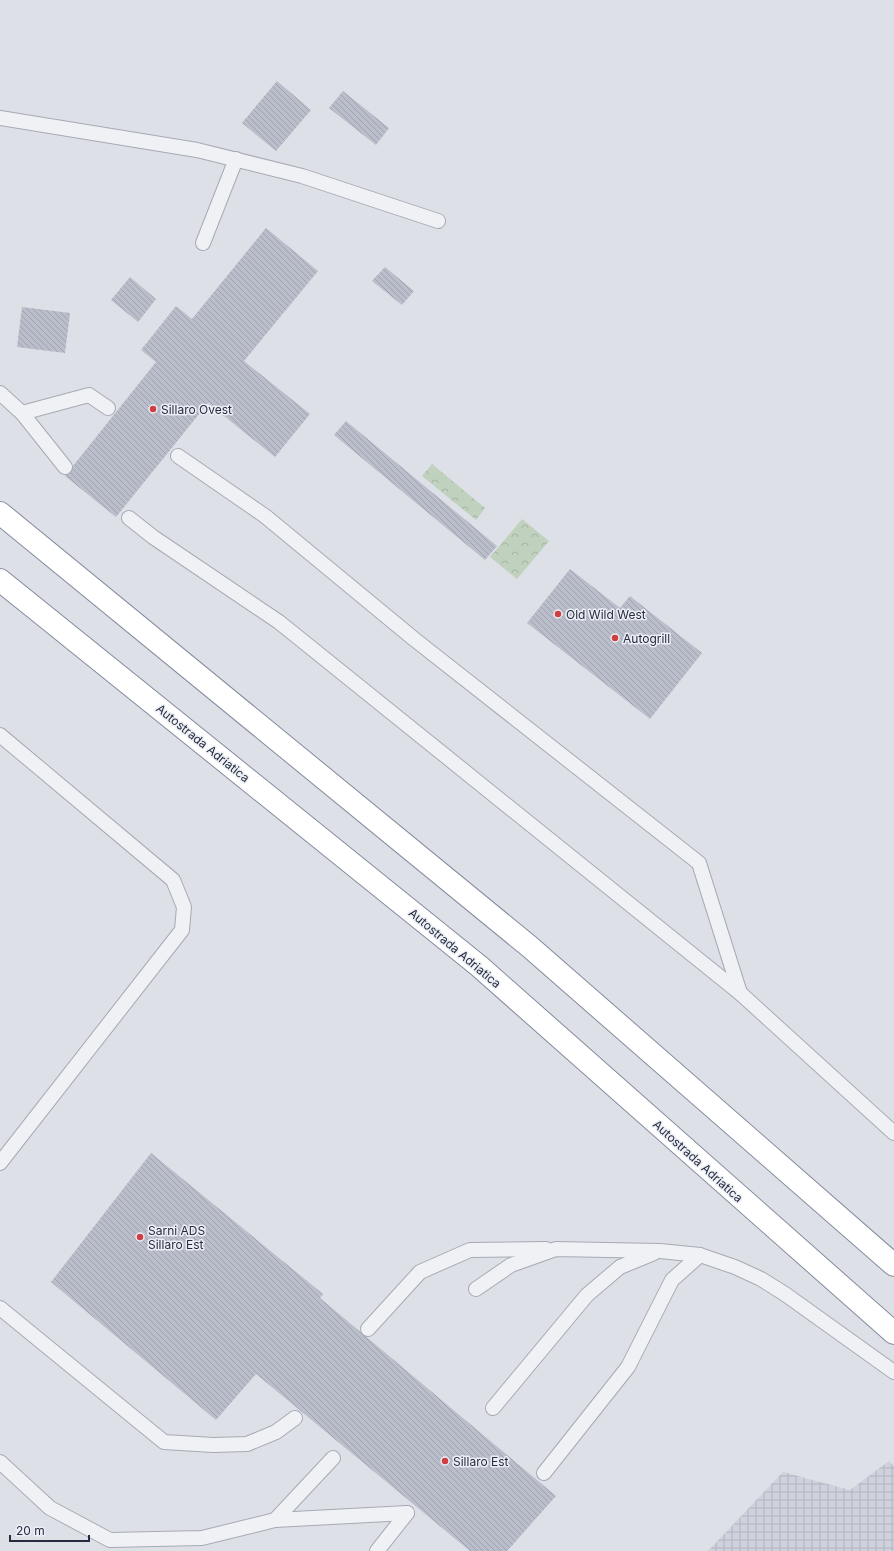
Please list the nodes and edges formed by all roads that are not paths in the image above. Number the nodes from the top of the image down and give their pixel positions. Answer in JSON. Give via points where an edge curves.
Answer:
{"nodes":[{"id":1,"x":0,"y":118,"type":"edge"},
{"id":2,"x":236,"y":159,"type":"junction"},
{"id":3,"x":438,"y":221,"type":"dead end"},
{"id":4,"x":203,"y":243,"type":"dead end"},
{"id":5,"x":0,"y":393,"type":"edge"},
{"id":6,"x":108,"y":408,"type":"dead end"},
{"id":7,"x":22,"y":413,"type":"junction"},
{"id":8,"x":178,"y":456,"type":"dead end"},
{"id":9,"x":65,"y":467,"type":"dead end"},
{"id":10,"x":0,"y":512,"type":"edge"},
{"id":11,"x":129,"y":518,"type":"dead end"},
{"id":12,"x":0,"y":580,"type":"edge"},
{"id":13,"x":0,"y":735,"type":"edge"},
{"id":14,"x":740,"y":993,"type":"junction"},
{"id":15,"x":894,"y":1133,"type":"edge"},
{"id":16,"x":0,"y":1163,"type":"edge"},
{"id":17,"x":556,"y":1249,"type":"junction"},
{"id":18,"x":660,"y":1250,"type":"junction"},
{"id":19,"x":700,"y":1255,"type":"junction"},
{"id":20,"x":894,"y":1265,"type":"edge"},
{"id":21,"x":476,"y":1290,"type":"dead end"},
{"id":22,"x":0,"y":1308,"type":"edge"},
{"id":23,"x":368,"y":1329,"type":"dead end"},
{"id":24,"x":894,"y":1333,"type":"edge"},
{"id":25,"x":894,"y":1372,"type":"edge"},
{"id":26,"x":492,"y":1408,"type":"dead end"},
{"id":27,"x":295,"y":1418,"type":"dead end"},
{"id":28,"x":333,"y":1458,"type":"dead end"},
{"id":29,"x":0,"y":1462,"type":"edge"},
{"id":30,"x":544,"y":1473,"type":"dead end"},
{"id":31,"x":275,"y":1520,"type":"junction"},
{"id":32,"x":377,"y":1551,"type":"edge"}],
"edges":[{"from":1,"to":2,"type":"lane","via":[[197,150]]},
{"from":2,"to":3,"type":"lane","via":[[302,176]]},
{"from":2,"to":4,"type":"lane"},
{"from":5,"to":7,"type":"lane"},
{"from":6,"to":7,"type":"lane","via":[[89,395]]},
{"from":7,"to":9,"type":"lane"},
{"from":8,"to":14,"type":"lane","via":[[265,516],[414,639],[699,863]]},
{"from":10,"to":20,"type":"highway","via":[[530,947]]},
{"from":11,"to":14,"type":"lane","via":[[152,537],[279,622]]},
{"from":12,"to":24,"type":"highway","name":"Autostrada Adriatica","via":[[479,966]]},
{"from":13,"to":16,"type":"lane","via":[[173,880],[184,907],[182,930]]},
{"from":14,"to":15,"type":"lane"},
{"from":17,"to":18,"type":"lane"},
{"from":17,"to":21,"type":"lane","via":[[511,1266]]},
{"from":17,"to":23,"type":"lane","via":[[470,1250],[420,1272]]},
{"from":18,"to":19,"type":"lane"},
{"from":18,"to":26,"type":"lane","via":[[620,1267],[587,1295]]},
{"from":19,"to":25,"type":"lane","via":[[762,1279]]},
{"from":19,"to":30,"type":"lane","via":[[672,1280],[628,1367]]},
{"from":22,"to":27,"type":"lane","via":[[164,1442],[247,1444],[276,1432]]},
{"from":28,"to":31,"type":"lane"},
{"from":29,"to":31,"type":"lane","via":[[50,1508],[110,1540],[202,1538]]},
{"from":31,"to":32,"type":"lane","via":[[407,1513]]}]}
